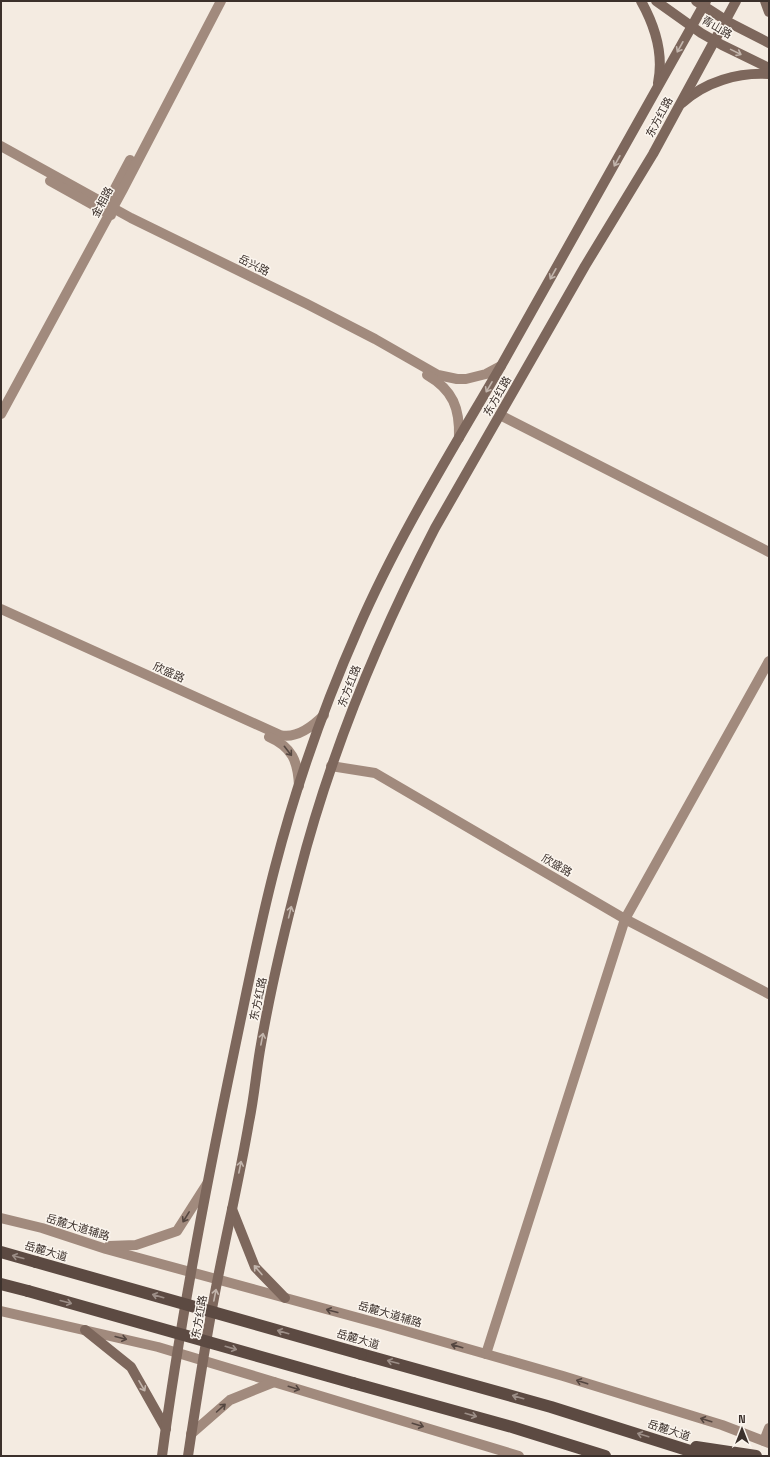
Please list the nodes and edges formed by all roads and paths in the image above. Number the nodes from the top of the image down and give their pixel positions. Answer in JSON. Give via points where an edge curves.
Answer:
{"nodes":[{"id":1,"x":215,"y":1,"type":"edge"},
{"id":2,"x":221,"y":1,"type":"edge"},
{"id":3,"x":641,"y":1,"type":"edge"},
{"id":4,"x":656,"y":1,"type":"edge"},
{"id":5,"x":736,"y":1,"type":"edge"},
{"id":6,"x":765,"y":1,"type":"edge"},
{"id":7,"x":702,"y":3,"type":"edge"},
{"id":8,"x":769,"y":12,"type":"edge"},
{"id":9,"x":726,"y":20,"type":"junction"},
{"id":10,"x":692,"y":27,"type":"junction"},
{"id":11,"x":714,"y":41,"type":"junction"},
{"id":12,"x":769,"y":43,"type":"edge"},
{"id":13,"x":769,"y":68,"type":"edge"},
{"id":14,"x":769,"y":74,"type":"edge"},
{"id":15,"x":657,"y":89,"type":"junction"},
{"id":16,"x":678,"y":108,"type":"junction"},
{"id":17,"x":1,"y":146,"type":"edge"},
{"id":18,"x":1,"y":154,"type":"edge"},
{"id":19,"x":108,"y":210,"type":"junction"},
{"id":20,"x":501,"y":366,"type":"junction"},
{"id":21,"x":1,"y":401,"type":"edge"},
{"id":22,"x":1,"y":414,"type":"edge"},
{"id":23,"x":500,"y":416,"type":"junction"},
{"id":24,"x":459,"y":438,"type":"junction"},
{"id":25,"x":769,"y":552,"type":"edge"},
{"id":26,"x":1,"y":609,"type":"edge"},
{"id":27,"x":1,"y":615,"type":"edge"},
{"id":28,"x":769,"y":661,"type":"edge"},
{"id":29,"x":324,"y":715,"type":"junction"},
{"id":30,"x":331,"y":766,"type":"junction"},
{"id":31,"x":299,"y":786,"type":"junction"},
{"id":32,"x":625,"y":919,"type":"junction"},
{"id":33,"x":769,"y":994,"type":"edge"},
{"id":34,"x":207,"y":1184,"type":"junction"},
{"id":35,"x":232,"y":1209,"type":"junction"},
{"id":36,"x":1,"y":1218,"type":"edge"},
{"id":37,"x":98,"y":1246,"type":"junction"},
{"id":38,"x":1,"y":1252,"type":"edge"},
{"id":39,"x":191,"y":1272,"type":"junction"},
{"id":40,"x":218,"y":1280,"type":"junction"},
{"id":41,"x":1,"y":1284,"type":"edge"},
{"id":42,"x":285,"y":1298,"type":"junction"},
{"id":43,"x":1,"y":1311,"type":"edge"},
{"id":44,"x":85,"y":1330,"type":"junction"},
{"id":45,"x":178,"y":1353,"type":"junction"},
{"id":46,"x":486,"y":1354,"type":"junction"},
{"id":47,"x":203,"y":1361,"type":"junction"},
{"id":48,"x":274,"y":1382,"type":"junction"},
{"id":49,"x":769,"y":1428,"type":"edge"},
{"id":50,"x":166,"y":1429,"type":"junction"},
{"id":51,"x":192,"y":1434,"type":"junction"},
{"id":52,"x":664,"y":1442,"type":"junction"},
{"id":53,"x":766,"y":1442,"type":"edge"},
{"id":54,"x":162,"y":1456,"type":"edge"},
{"id":55,"x":188,"y":1456,"type":"edge"},
{"id":56,"x":519,"y":1456,"type":"edge"},
{"id":57,"x":605,"y":1456,"type":"edge"},
{"id":58,"x":706,"y":1456,"type":"edge"},
{"id":59,"x":756,"y":1456,"type":"edge"}],
"edges":[{"from":1,"to":19,"type":"street","name":"金相路"},
{"from":2,"to":19,"type":"street","name":"金相路"},
{"from":3,"to":15,"type":"main road","via":[[658,40],[660,62]]},
{"from":4,"to":10,"type":"main road","name":"青山路"},
{"from":5,"to":9,"type":"main road","name":"东方红路"},
{"from":6,"to":8,"type":"main road"},
{"from":7,"to":9,"type":"main road","name":"青山路"},
{"from":7,"to":10,"type":"main road","name":"东方红路"},
{"from":9,"to":11,"type":"main road","name":"东方红路"},
{"from":9,"to":12,"type":"main road","name":"青山路"},
{"from":10,"to":11,"type":"main road","name":"青山路"},
{"from":10,"to":15,"type":"main road","name":"东方红路","one_way":true},
{"from":11,"to":13,"type":"main road","name":"青山路","one_way":true},
{"from":11,"to":16,"type":"main road","name":"东方红路"},
{"from":14,"to":16,"type":"main road","via":[[744,75],[723,80],[692,96]]},
{"from":15,"to":20,"type":"main road","name":"东方红路","one_way":true},
{"from":16,"to":23,"type":"main road","name":"东方红路"},
{"from":17,"to":19,"type":"street","name":"岳兴路"},
{"from":18,"to":19,"type":"street","name":"岳兴路"},
{"from":19,"to":20,"type":"street","name":"岳兴路","via":[[308,304],[438,375],[466,379],[486,374]]},
{"from":19,"to":21,"type":"street","name":"金相路"},
{"from":19,"to":22,"type":"street","name":"金相路"},
{"from":19,"to":24,"type":"street","name":"岳兴路","via":[[306,310],[436,380],[453,400],[459,418]]},
{"from":20,"to":24,"type":"main road","name":"东方红路","one_way":true},
{"from":23,"to":25,"type":"street"},
{"from":23,"to":30,"type":"main road","name":"东方红路","via":[[412,572],[366,674]]},
{"from":24,"to":29,"type":"main road","name":"东方红路","via":[[382,576]]},
{"from":26,"to":29,"type":"street","name":"欣盛路","via":[[280,735],[297,734]]},
{"from":27,"to":31,"type":"street","name":"欣盛路","one_way":true,"via":[[280,742],[288,749],[296,763]]},
{"from":28,"to":32,"type":"street"},
{"from":29,"to":31,"type":"main road","name":"东方红路"},
{"from":30,"to":32,"type":"street","name":"欣盛路","via":[[375,773]]},
{"from":35,"to":30,"type":"main road","name":"东方红路","one_way":true,"via":[[250,1121],[260,1049],[285,932],[312,827]]},
{"from":31,"to":34,"type":"main road","name":"东方红路","via":[[275,867],[257,944]]},
{"from":32,"to":33,"type":"street","name":"欣盛路"},
{"from":32,"to":46,"type":"street"},
{"from":34,"to":37,"type":"street","one_way":true,"via":[[177,1232],[136,1246]]},
{"from":34,"to":39,"type":"main road","name":"东方红路"},
{"from":35,"to":40,"type":"main road","name":"东方红路"},
{"from":42,"to":35,"type":"main road","one_way":true,"via":[[255,1267]]},
{"from":36,"to":37,"type":"street","name":"岳麓大道辅路"},
{"from":37,"to":39,"type":"street","name":"岳麓大道辅路"},
{"from":52,"to":38,"type":"highway","name":"岳麓大道","one_way":true,"bridge":true,"via":[[551,1406]]},
{"from":39,"to":40,"type":"street","name":"岳麓大道辅路"},
{"from":39,"to":45,"type":"main road","name":"东方红路"},
{"from":40,"to":42,"type":"street","name":"岳麓大道辅路"},
{"from":47,"to":40,"type":"main road","name":"东方红路","one_way":true},
{"from":41,"to":57,"type":"highway","one_way":true,"bridge":true,"via":[[512,1427]]},
{"from":46,"to":42,"type":"street","name":"岳麓大道辅路","one_way":true},
{"from":43,"to":44,"type":"street"},
{"from":44,"to":45,"type":"street","one_way":true},
{"from":44,"to":50,"type":"main road","one_way":true,"via":[[131,1367]]},
{"from":45,"to":47,"type":"street"},
{"from":45,"to":50,"type":"main road","name":"东方红路"},
{"from":53,"to":46,"type":"street","name":"岳麓大道辅路","one_way":true,"via":[[722,1425]]},
{"from":47,"to":48,"type":"street"},
{"from":47,"to":51,"type":"main road","name":"东方红路"},
{"from":51,"to":48,"type":"street","one_way":true,"via":[[230,1400]]},
{"from":48,"to":56,"type":"street","one_way":true},
{"from":49,"to":53,"type":"street"},
{"from":50,"to":54,"type":"main road","name":"东方红路"},
{"from":51,"to":55,"type":"main road","name":"东方红路"},
{"from":52,"to":58,"type":"highway","name":"岳麓大道"},
{"from":52,"to":59,"type":"highway"}]}
